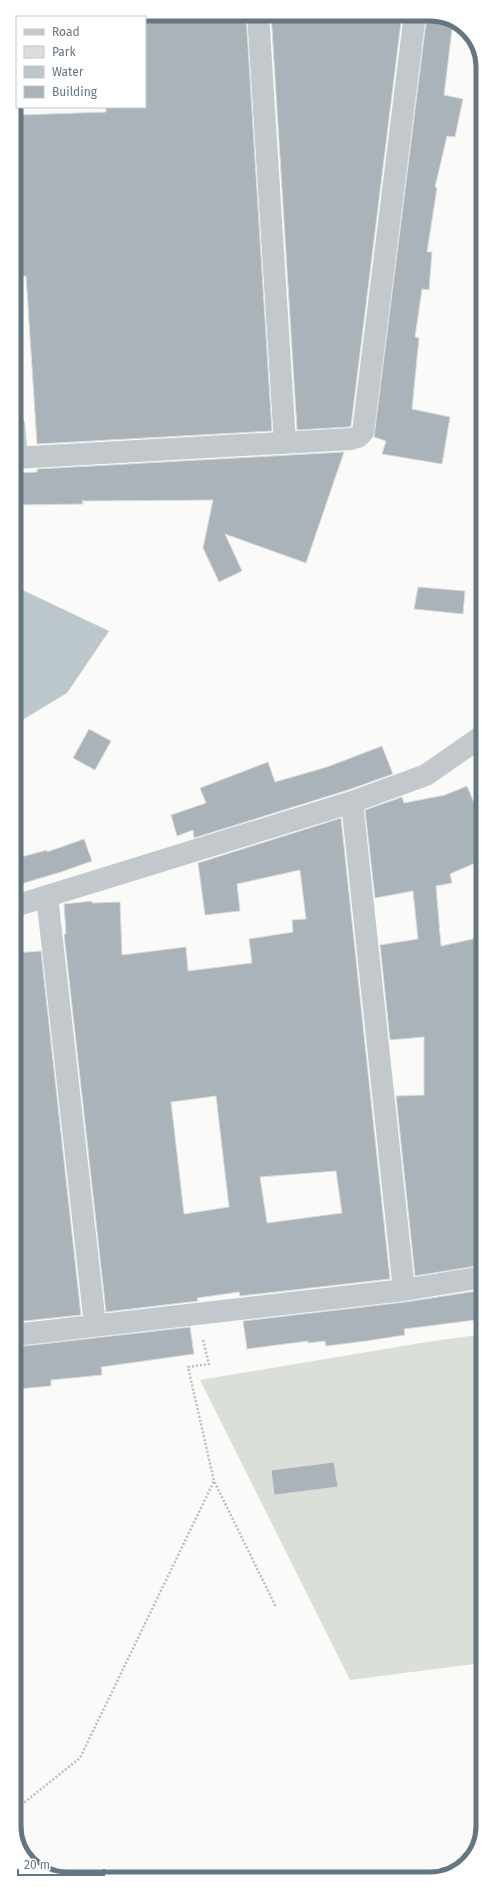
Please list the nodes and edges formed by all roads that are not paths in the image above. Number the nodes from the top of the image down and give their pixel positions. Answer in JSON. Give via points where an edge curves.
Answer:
{"nodes":[{"id":1,"x":258,"y":21,"type":"edge"},
{"id":2,"x":414,"y":21,"type":"edge"},
{"id":3,"x":285,"y":443,"type":"junction"},
{"id":4,"x":21,"y":458,"type":"edge"},
{"id":5,"x":476,"y":740,"type":"edge"},
{"id":6,"x":352,"y":802,"type":"junction"},
{"id":7,"x":47,"y":896,"type":"junction"},
{"id":8,"x":21,"y":904,"type":"edge"},
{"id":9,"x":476,"y":1279,"type":"edge"},
{"id":10,"x":404,"y":1290,"type":"junction"},
{"id":11,"x":95,"y":1325,"type":"junction"},
{"id":12,"x":21,"y":1334,"type":"edge"}],
"edges":[{"from":1,"to":3,"type":"street"},
{"from":2,"to":3,"type":"street","via":[[363,432],[351,439]]},
{"from":3,"to":4,"type":"street"},
{"from":5,"to":6,"type":"street","via":[[426,775]]},
{"from":6,"to":7,"type":"street"},
{"from":6,"to":10,"type":"street"},
{"from":7,"to":8,"type":"street"},
{"from":7,"to":11,"type":"street"},
{"from":9,"to":10,"type":"street"},
{"from":10,"to":11,"type":"street"},
{"from":11,"to":12,"type":"street"}]}
